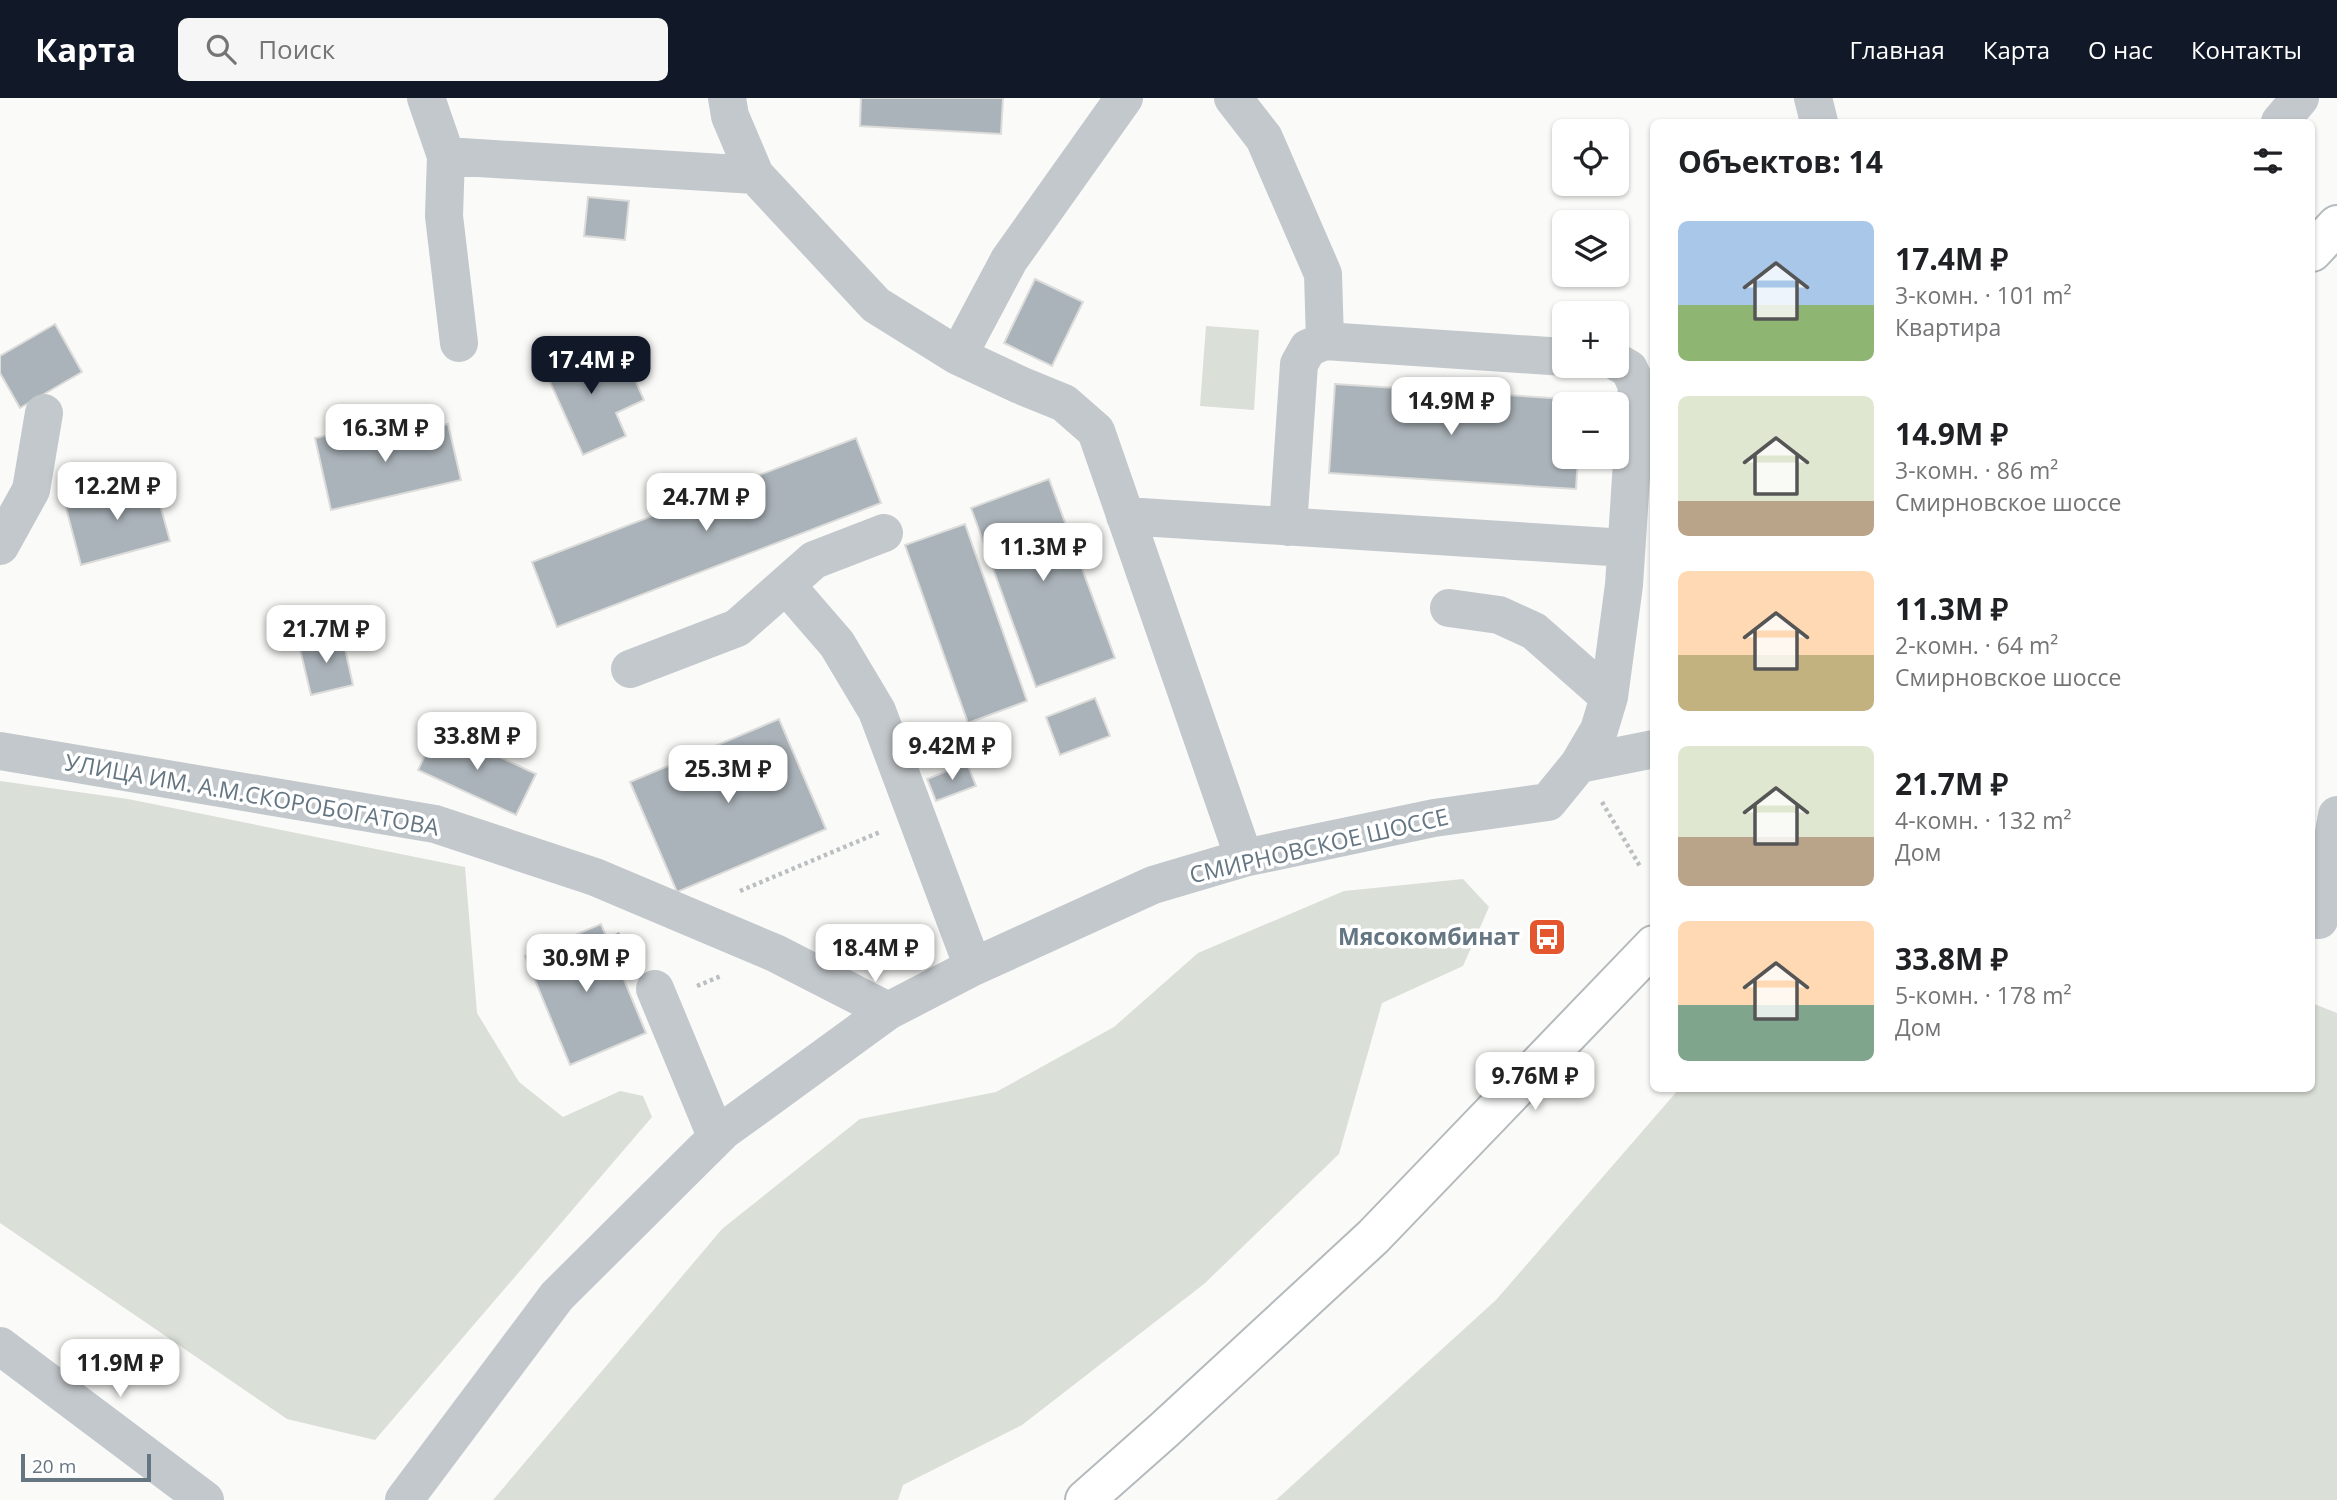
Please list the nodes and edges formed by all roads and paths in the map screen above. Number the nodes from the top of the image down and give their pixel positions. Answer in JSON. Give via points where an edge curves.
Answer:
{"nodes":[{"id":1,"x":426,"y":98,"type":"edge"},
{"id":2,"x":1124,"y":98,"type":"edge"},
{"id":3,"x":1233,"y":98,"type":"edge"},
{"id":4,"x":1813,"y":98,"type":"edge"},
{"id":5,"x":2300,"y":98,"type":"edge"},
{"id":6,"x":733,"y":104,"type":"edge"},
{"id":7,"x":1818,"y":119,"type":"edge"},
{"id":8,"x":2282,"y":119,"type":"edge"},
{"id":9,"x":446,"y":156,"type":"junction"},
{"id":10,"x":755,"y":176,"type":"junction"},
{"id":11,"x":2337,"y":226,"type":"edge"},
{"id":12,"x":2315,"y":249,"type":"edge"},
{"id":13,"x":1325,"y":341,"type":"junction"},
{"id":14,"x":459,"y":343,"type":"dead end"},
{"id":15,"x":958,"y":356,"type":"junction"},
{"id":16,"x":1552,"y":356,"type":"edge"},
{"id":17,"x":1629,"y":369,"type":"edge"},
{"id":18,"x":44,"y":413,"type":"dead end"},
{"id":19,"x":1125,"y":516,"type":"junction"},
{"id":20,"x":1288,"y":527,"type":"junction"},
{"id":21,"x":884,"y":533,"type":"dead end"},
{"id":22,"x":0,"y":546,"type":"edge"},
{"id":23,"x":1626,"y":548,"type":"junction"},
{"id":24,"x":786,"y":585,"type":"junction"},
{"id":25,"x":1449,"y":608,"type":"dead end"},
{"id":26,"x":630,"y":669,"type":"dead end"},
{"id":27,"x":1609,"y":697,"type":"junction"},
{"id":28,"x":1650,"y":750,"type":"edge"},
{"id":29,"x":0,"y":751,"type":"edge"},
{"id":30,"x":1579,"y":764,"type":"junction"},
{"id":31,"x":2337,"y":815,"type":"edge"},
{"id":32,"x":916,"y":817,"type":"junction"},
{"id":33,"x":1244,"y":858,"type":"junction"},
{"id":34,"x":1641,"y":868,"type":"dead end"},
{"id":35,"x":594,"y":877,"type":"junction"},
{"id":36,"x":684,"y":915,"type":"junction"},
{"id":37,"x":2323,"y":922,"type":"edge"},
{"id":38,"x":1650,"y":949,"type":"edge"},
{"id":39,"x":973,"y":967,"type":"junction"},
{"id":40,"x":655,"y":989,"type":"joint"},
{"id":41,"x":888,"y":1011,"type":"junction"},
{"id":42,"x":716,"y":1136,"type":"junction"},
{"id":43,"x":0,"y":1346,"type":"edge"},
{"id":44,"x":205,"y":1500,"type":"edge"},
{"id":45,"x":404,"y":1500,"type":"edge"},
{"id":46,"x":1085,"y":1500,"type":"edge"}],
"edges":[{"from":1,"to":9,"type":"street"},
{"from":2,"to":15,"type":"street","via":[[1009,260]]},
{"from":3,"to":13,"type":"street","via":[[1264,138],[1323,274]]},
{"from":4,"to":7,"type":"street"},
{"from":5,"to":8,"type":"street"},
{"from":6,"to":10,"type":"street"},
{"from":9,"to":10,"type":"street"},
{"from":9,"to":14,"type":"street","via":[[444,216]]},
{"from":10,"to":15,"type":"street","via":[[876,305]]},
{"from":11,"to":12,"type":"main road"},
{"from":13,"to":16,"type":"street"},
{"from":13,"to":20,"type":"street","via":[[1308,348],[1299,364]]},
{"from":15,"to":19,"type":"street","via":[[1065,402],[1096,431]]},
{"from":17,"to":23,"type":"street","via":[[1637,386]]},
{"from":18,"to":22,"type":"street","via":[[31,490]]},
{"from":19,"to":20,"type":"street"},
{"from":19,"to":33,"type":"street"},
{"from":20,"to":23,"type":"street"},
{"from":21,"to":24,"type":"street","via":[[814,560]]},
{"from":23,"to":27,"type":"street"},
{"from":24,"to":26,"type":"street","via":[[737,628]]},
{"from":24,"to":32,"type":"street","via":[[837,644],[877,711]]},
{"from":25,"to":27,"type":"street","via":[[1499,615],[1534,631]]},
{"from":27,"to":30,"type":"street","via":[[1600,730]]},
{"from":28,"to":30,"type":"street"},
{"from":29,"to":35,"type":"street","name":"УЛИЦА ИМ. А.М.СКОРОБОГАТОВА","via":[[435,824]]},
{"from":30,"to":33,"type":"street","name":"СМИРНОВСКОЕ ШОССЕ","via":[[1548,802],[1434,818]]},
{"from":30,"to":34,"type":"path"},
{"from":31,"to":37,"type":"street"},
{"from":32,"to":36,"type":"path"},
{"from":32,"to":39,"type":"street"},
{"from":33,"to":39,"type":"street","name":"СМИРНОВСКОЕ ШОССЕ","via":[[1153,885]]},
{"from":35,"to":36,"type":"street","name":"УЛИЦА ИМ. А.М.СКОРОБОГАТОВА"},
{"from":35,"to":40,"type":"path","via":[[643,995]]},
{"from":36,"to":41,"type":"street","name":"УЛИЦА ИМ. А.М.СКОРОБОГАТОВА","via":[[775,953]]},
{"from":38,"to":46,"type":"main road","via":[[1374,1237]]},
{"from":39,"to":41,"type":"street","name":"СМИРНОВСКОЕ ШОССЕ"},
{"from":40,"to":42,"type":"street"},
{"from":41,"to":42,"type":"street","name":"СМИРНОВСКОЕ ШОССЕ"},
{"from":42,"to":45,"type":"street","name":"СМИРНОВСКОЕ ШОССЕ","via":[[557,1296]]},
{"from":43,"to":44,"type":"street"}]}
